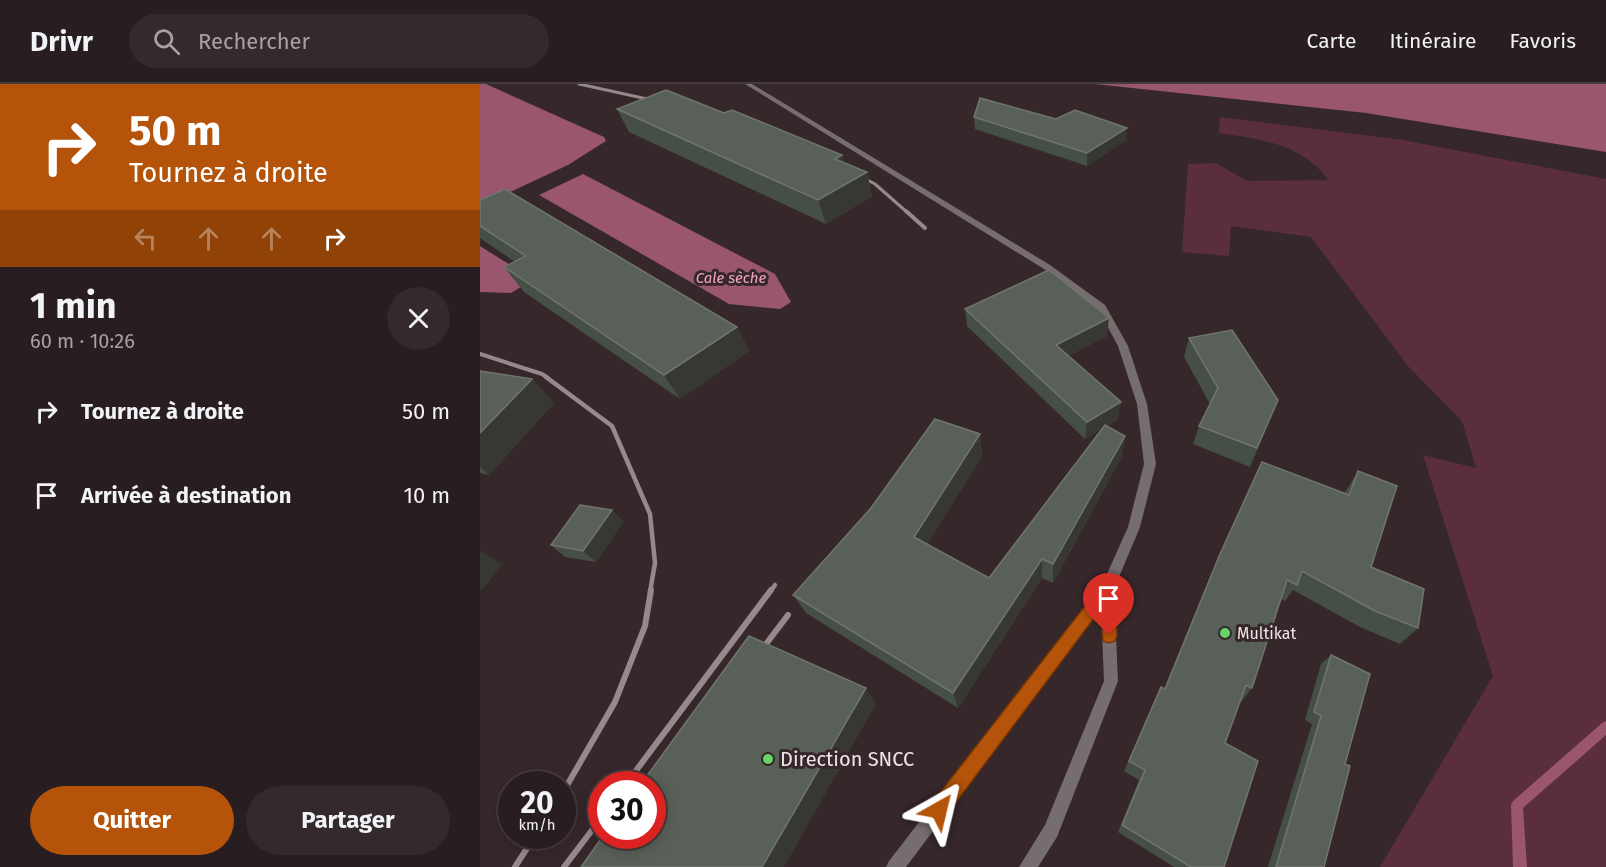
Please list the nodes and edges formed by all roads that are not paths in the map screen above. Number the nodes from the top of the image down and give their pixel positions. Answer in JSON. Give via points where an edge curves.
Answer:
{"nodes":[{"id":1,"x":748,"y":84,"type":"edge"},
{"id":2,"x":1107,"y":589,"type":"junction"},
{"id":3,"x":895,"y":867,"type":"edge"},
{"id":4,"x":1028,"y":867,"type":"edge"}],
"edges":[{"from":1,"to":2,"type":"street","via":[[1047,267],[1101,307],[1123,346],[1142,404],[1150,464],[1134,527]]},
{"from":2,"to":3,"type":"street"},
{"from":2,"to":4,"type":"street","via":[[1111,681],[1052,831]]}]}
